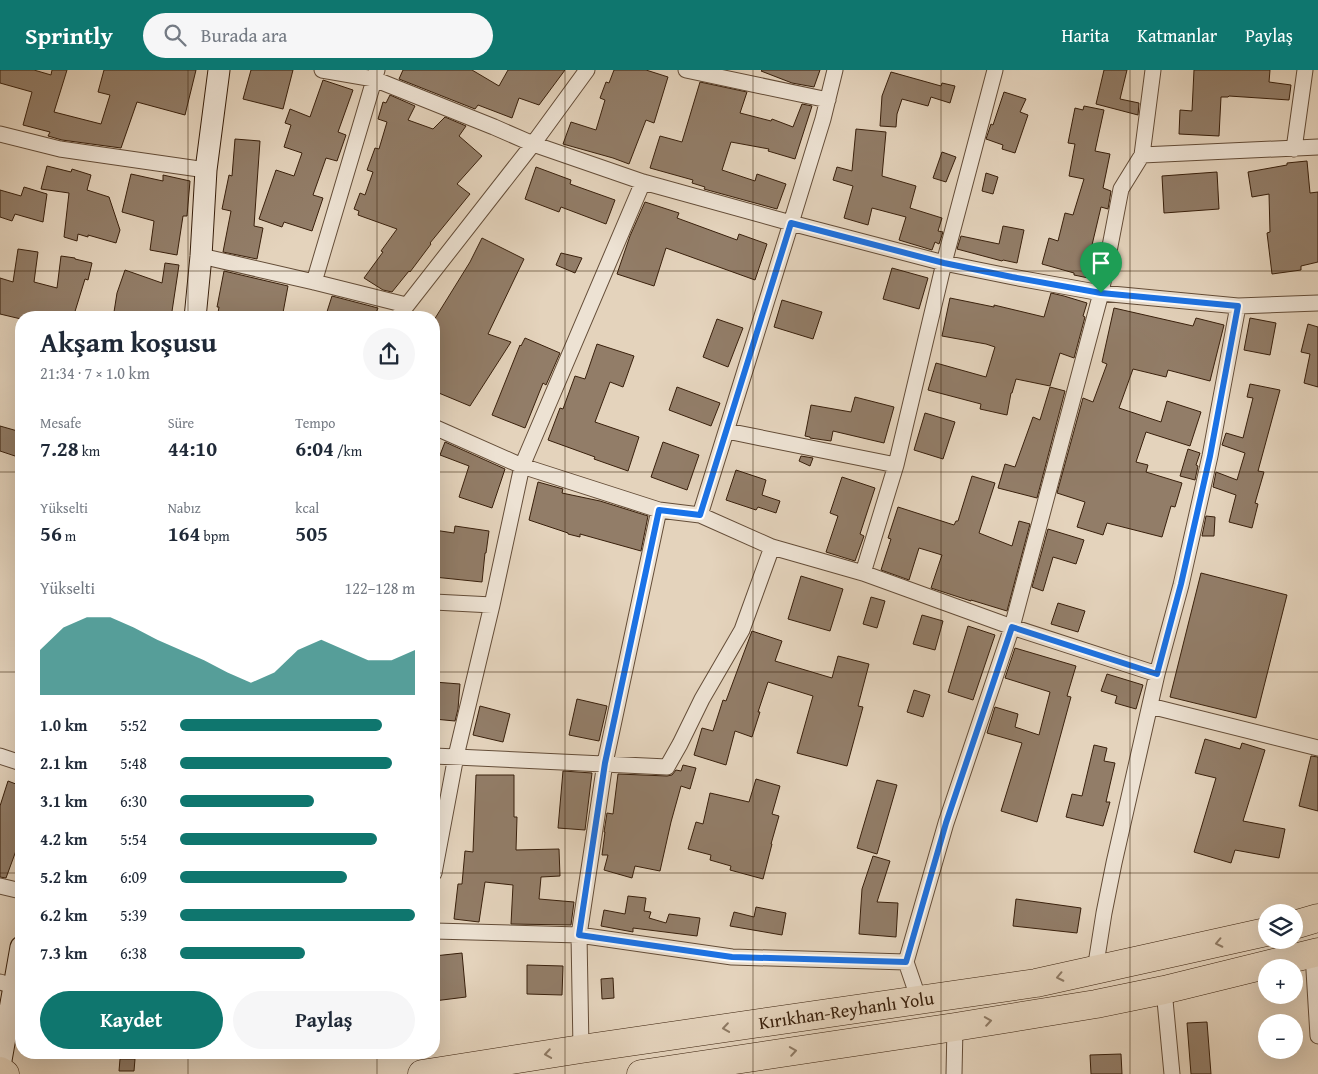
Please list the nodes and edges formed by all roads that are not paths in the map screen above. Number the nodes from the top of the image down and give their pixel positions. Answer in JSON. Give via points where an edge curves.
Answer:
{"nodes":[{"id":1,"x":219,"y":70,"type":"edge"},
{"id":2,"x":322,"y":70,"type":"edge"},
{"id":3,"x":587,"y":70,"type":"edge"},
{"id":4,"x":686,"y":70,"type":"edge"},
{"id":5,"x":835,"y":70,"type":"edge"},
{"id":6,"x":994,"y":70,"type":"edge"},
{"id":7,"x":1153,"y":70,"type":"edge"},
{"id":8,"x":1305,"y":70,"type":"edge"},
{"id":9,"x":375,"y":74,"type":"edge"},
{"id":10,"x":828,"y":100,"type":"junction"},
{"id":11,"x":0,"y":134,"type":"edge"},
{"id":12,"x":533,"y":144,"type":"junction"},
{"id":13,"x":1318,"y":147,"type":"edge"},
{"id":14,"x":1294,"y":149,"type":"junction"},
{"id":15,"x":1142,"y":155,"type":"junction"},
{"id":16,"x":206,"y":170,"type":"junction"},
{"id":17,"x":643,"y":182,"type":"junction"},
{"id":18,"x":791,"y":223,"type":"junction"},
{"id":19,"x":201,"y":256,"type":"junction"},
{"id":20,"x":944,"y":263,"type":"junction"},
{"id":21,"x":314,"y":282,"type":"junction"},
{"id":22,"x":1101,"y":293,"type":"junction"},
{"id":23,"x":1318,"y":303,"type":"edge"},
{"id":24,"x":1238,"y":306,"type":"junction"},
{"id":25,"x":196,"y":311,"type":"edge"},
{"id":26,"x":402,"y":311,"type":"edge"},
{"id":27,"x":440,"y":430,"type":"edge"},
{"id":28,"x":728,"y":431,"type":"junction"},
{"id":29,"x":896,"y":465,"type":"junction"},
{"id":30,"x":522,"y":466,"type":"junction"},
{"id":31,"x":659,"y":510,"type":"junction"},
{"id":32,"x":700,"y":515,"type":"junction"},
{"id":33,"x":772,"y":547,"type":"junction"},
{"id":34,"x":863,"y":573,"type":"junction"},
{"id":35,"x":440,"y":602,"type":"edge"},
{"id":36,"x":492,"y":605,"type":"junction"},
{"id":37,"x":1012,"y":627,"type":"junction"},
{"id":38,"x":1157,"y":674,"type":"junction"},
{"id":39,"x":1150,"y":706,"type":"junction"},
{"id":40,"x":1318,"y":748,"type":"edge"},
{"id":41,"x":0,"y":756,"type":"edge"},
{"id":42,"x":440,"y":756,"type":"edge"},
{"id":43,"x":456,"y":756,"type":"junction"},
{"id":44,"x":15,"y":761,"type":"edge"},
{"id":45,"x":605,"y":763,"type":"junction"},
{"id":46,"x":440,"y":841,"type":"edge"},
{"id":47,"x":0,"y":886,"type":"edge"},
{"id":48,"x":15,"y":890,"type":"edge"},
{"id":49,"x":1318,"y":918,"type":"edge"},
{"id":50,"x":1303,"y":922,"type":"edge"},
{"id":51,"x":440,"y":931,"type":"edge"},
{"id":52,"x":1258,"y":934,"type":"edge"},
{"id":53,"x":579,"y":935,"type":"junction"},
{"id":54,"x":1315,"y":953,"type":"edge"},
{"id":55,"x":906,"y":962,"type":"junction"},
{"id":56,"x":15,"y":963,"type":"edge"},
{"id":57,"x":1095,"y":970,"type":"junction"},
{"id":58,"x":7,"y":984,"type":"edge"},
{"id":59,"x":1164,"y":990,"type":"junction"},
{"id":60,"x":918,"y":1000,"type":"junction"},
{"id":61,"x":956,"y":1027,"type":"junction"},
{"id":62,"x":1318,"y":1036,"type":"edge"},
{"id":63,"x":581,"y":1049,"type":"junction"},
{"id":64,"x":0,"y":1066,"type":"edge"},
{"id":65,"x":0,"y":1071,"type":"edge"},
{"id":66,"x":5,"y":1074,"type":"edge"},
{"id":67,"x":422,"y":1074,"type":"edge"},
{"id":68,"x":641,"y":1074,"type":"edge"},
{"id":69,"x":954,"y":1074,"type":"edge"},
{"id":70,"x":1172,"y":1074,"type":"edge"}],
"edges":[{"from":1,"to":16,"type":"main road"},
{"from":2,"to":9,"type":"street"},
{"from":3,"to":12,"type":"street"},
{"from":4,"to":10,"type":"street"},
{"from":5,"to":10,"type":"street"},
{"from":6,"to":20,"type":"street"},
{"from":7,"to":15,"type":"street"},
{"from":8,"to":14,"type":"street"},
{"from":9,"to":12,"type":"street"},
{"from":9,"to":21,"type":"street"},
{"from":10,"to":18,"type":"street"},
{"from":11,"to":16,"type":"street","via":[[60,149]]},
{"from":12,"to":17,"type":"street"},
{"from":12,"to":26,"type":"street"},
{"from":13,"to":14,"type":"street"},
{"from":14,"to":15,"type":"street"},
{"from":15,"to":22,"type":"street","via":[[1120,189]]},
{"from":16,"to":19,"type":"main road"},
{"from":17,"to":18,"type":"street"},
{"from":17,"to":30,"type":"street"},
{"from":18,"to":20,"type":"street"},
{"from":18,"to":28,"type":"street"},
{"from":19,"to":21,"type":"street"},
{"from":19,"to":25,"type":"main road"},
{"from":20,"to":22,"type":"street"},
{"from":20,"to":29,"type":"street"},
{"from":21,"to":26,"type":"street"},
{"from":22,"to":24,"type":"street"},
{"from":22,"to":37,"type":"street"},
{"from":23,"to":24,"type":"street"},
{"from":24,"to":38,"type":"street","via":[[1210,456]]},
{"from":27,"to":30,"type":"street"},
{"from":28,"to":29,"type":"street"},
{"from":28,"to":32,"type":"street"},
{"from":29,"to":34,"type":"street"},
{"from":30,"to":31,"type":"street"},
{"from":30,"to":36,"type":"street"},
{"from":31,"to":32,"type":"street"},
{"from":31,"to":45,"type":"street"},
{"from":32,"to":33,"type":"street"},
{"from":33,"to":34,"type":"street"},
{"from":33,"to":45,"type":"street","via":[[742,630],[667,767]]},
{"from":34,"to":37,"type":"street"},
{"from":35,"to":36,"type":"street"},
{"from":36,"to":43,"type":"street"},
{"from":37,"to":38,"type":"street"},
{"from":37,"to":55,"type":"street","via":[[946,823]]},
{"from":38,"to":39,"type":"street"},
{"from":39,"to":40,"type":"street"},
{"from":39,"to":57,"type":"street","via":[[1105,904]]},
{"from":41,"to":44,"type":"street"},
{"from":42,"to":43,"type":"street"},
{"from":43,"to":45,"type":"street"},
{"from":43,"to":46,"type":"street"},
{"from":45,"to":53,"type":"street"},
{"from":47,"to":48,"type":"street"},
{"from":49,"to":50,"type":"highway"},
{"from":51,"to":53,"type":"street"},
{"from":52,"to":57,"type":"highway","name":"Kırıkhan-Reyhanlı Yolu","one_way":true},
{"from":53,"to":55,"type":"street","via":[[732,957]]},
{"from":53,"to":63,"type":"street"},
{"from":54,"to":59,"type":"highway","name":"Kırıkhan-Reyhanlı Yolu"},
{"from":54,"to":62,"type":"street"},
{"from":55,"to":60,"type":"street"},
{"from":56,"to":58,"type":"main road"},
{"from":57,"to":60,"type":"highway","name":"Kırıkhan-Reyhanlı Yolu","one_way":true,"via":[[1036,983]]},
{"from":58,"to":64,"type":"main road"},
{"from":61,"to":59,"type":"highway","name":"Kırıkhan-Reyhanlı Yolu","one_way":true},
{"from":59,"to":70,"type":"street"},
{"from":60,"to":63,"type":"highway","name":"Kırıkhan-Reyhanlı Yolu","one_way":true},
{"from":68,"to":61,"type":"highway","name":"Kırıkhan-Reyhanlı Yolu","one_way":true},
{"from":61,"to":69,"type":"street"},
{"from":63,"to":67,"type":"highway","name":"Kırıkhan-Reyhanlı Yolu","one_way":true},
{"from":65,"to":66,"type":"highway"}]}
